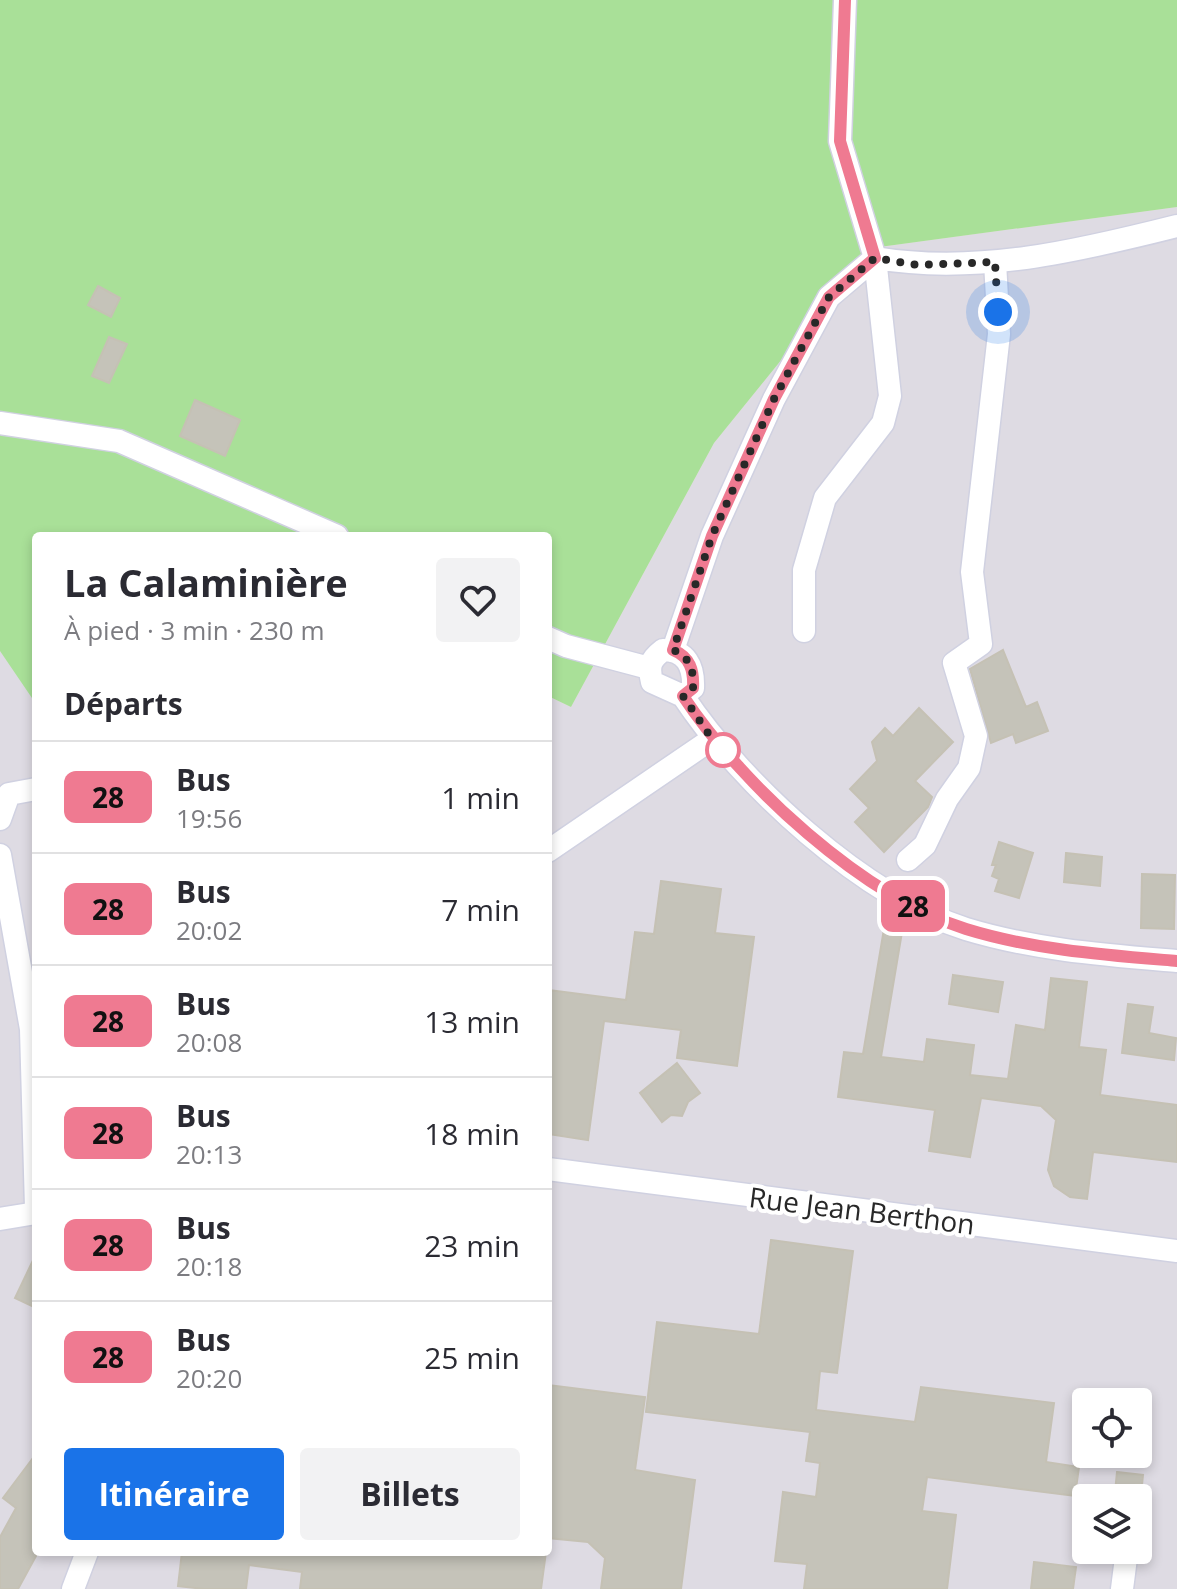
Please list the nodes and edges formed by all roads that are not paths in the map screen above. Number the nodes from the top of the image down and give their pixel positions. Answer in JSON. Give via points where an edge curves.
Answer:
{"nodes":[{"id":1,"x":845,"y":0,"type":"edge"},
{"id":2,"x":1177,"y":226,"type":"edge"},
{"id":3,"x":875,"y":258,"type":"junction"},
{"id":4,"x":995,"y":262,"type":"junction"},
{"id":5,"x":0,"y":422,"type":"edge"},
{"id":6,"x":328,"y":532,"type":"edge"},
{"id":7,"x":804,"y":631,"type":"dead end"},
{"id":8,"x":552,"y":640,"type":"edge"},
{"id":9,"x":673,"y":650,"type":"junction"},
{"id":10,"x":649,"y":668,"type":"junction"},
{"id":11,"x":683,"y":696,"type":"junction"},
{"id":12,"x":712,"y":739,"type":"junction"},
{"id":13,"x":32,"y":790,"type":"edge"},
{"id":14,"x":0,"y":819,"type":"edge"},
{"id":15,"x":552,"y":848,"type":"edge"},
{"id":16,"x":0,"y":855,"type":"edge"},
{"id":17,"x":908,"y":860,"type":"dead end"},
{"id":18,"x":1177,"y":961,"type":"edge"},
{"id":19,"x":32,"y":1065,"type":"edge"},
{"id":20,"x":552,"y":1170,"type":"edge"},
{"id":21,"x":32,"y":1212,"type":"edge"},
{"id":22,"x":0,"y":1219,"type":"edge"},
{"id":23,"x":1177,"y":1251,"type":"edge"},
{"id":24,"x":85,"y":1556,"type":"edge"},
{"id":25,"x":1125,"y":1564,"type":"edge"},
{"id":26,"x":73,"y":1589,"type":"edge"},
{"id":27,"x":1122,"y":1589,"type":"edge"}],
"edges":[{"from":1,"to":3,"type":"street","via":[[840,141]]},
{"from":2,"to":4,"type":"street","via":[[1102,245]]},
{"from":3,"to":4,"type":"street","via":[[917,265]]},
{"from":3,"to":7,"type":"street","via":[[890,396],[883,423],[825,498],[804,570]]},
{"from":3,"to":9,"type":"street","via":[[829,297],[774,399],[712,536]]},
{"from":4,"to":17,"type":"street","via":[[999,334],[972,572],[981,644],[954,663],[976,736],[969,768],[925,845]]},
{"from":5,"to":6,"type":"street","via":[[119,441]]},
{"from":8,"to":10,"type":"street"},
{"from":9,"to":10,"type":"street","via":[[663,650]]},
{"from":9,"to":11,"type":"street","via":[[691,665],[693,688]]},
{"from":10,"to":11,"type":"street","via":[[652,682]]},
{"from":11,"to":12,"type":"street"},
{"from":12,"to":15,"type":"street"},
{"from":12,"to":18,"type":"street","via":[[784,810],[869,882],[921,910],[966,929],[1061,951]]},
{"from":13,"to":14,"type":"street","via":[[9,794]]},
{"from":16,"to":19,"type":"street","via":[[31,1029]]},
{"from":20,"to":23,"type":"street","name":"Rue Jean Berthon"},
{"from":21,"to":22,"type":"street"},
{"from":24,"to":26,"type":"street"},
{"from":25,"to":27,"type":"street"}]}
